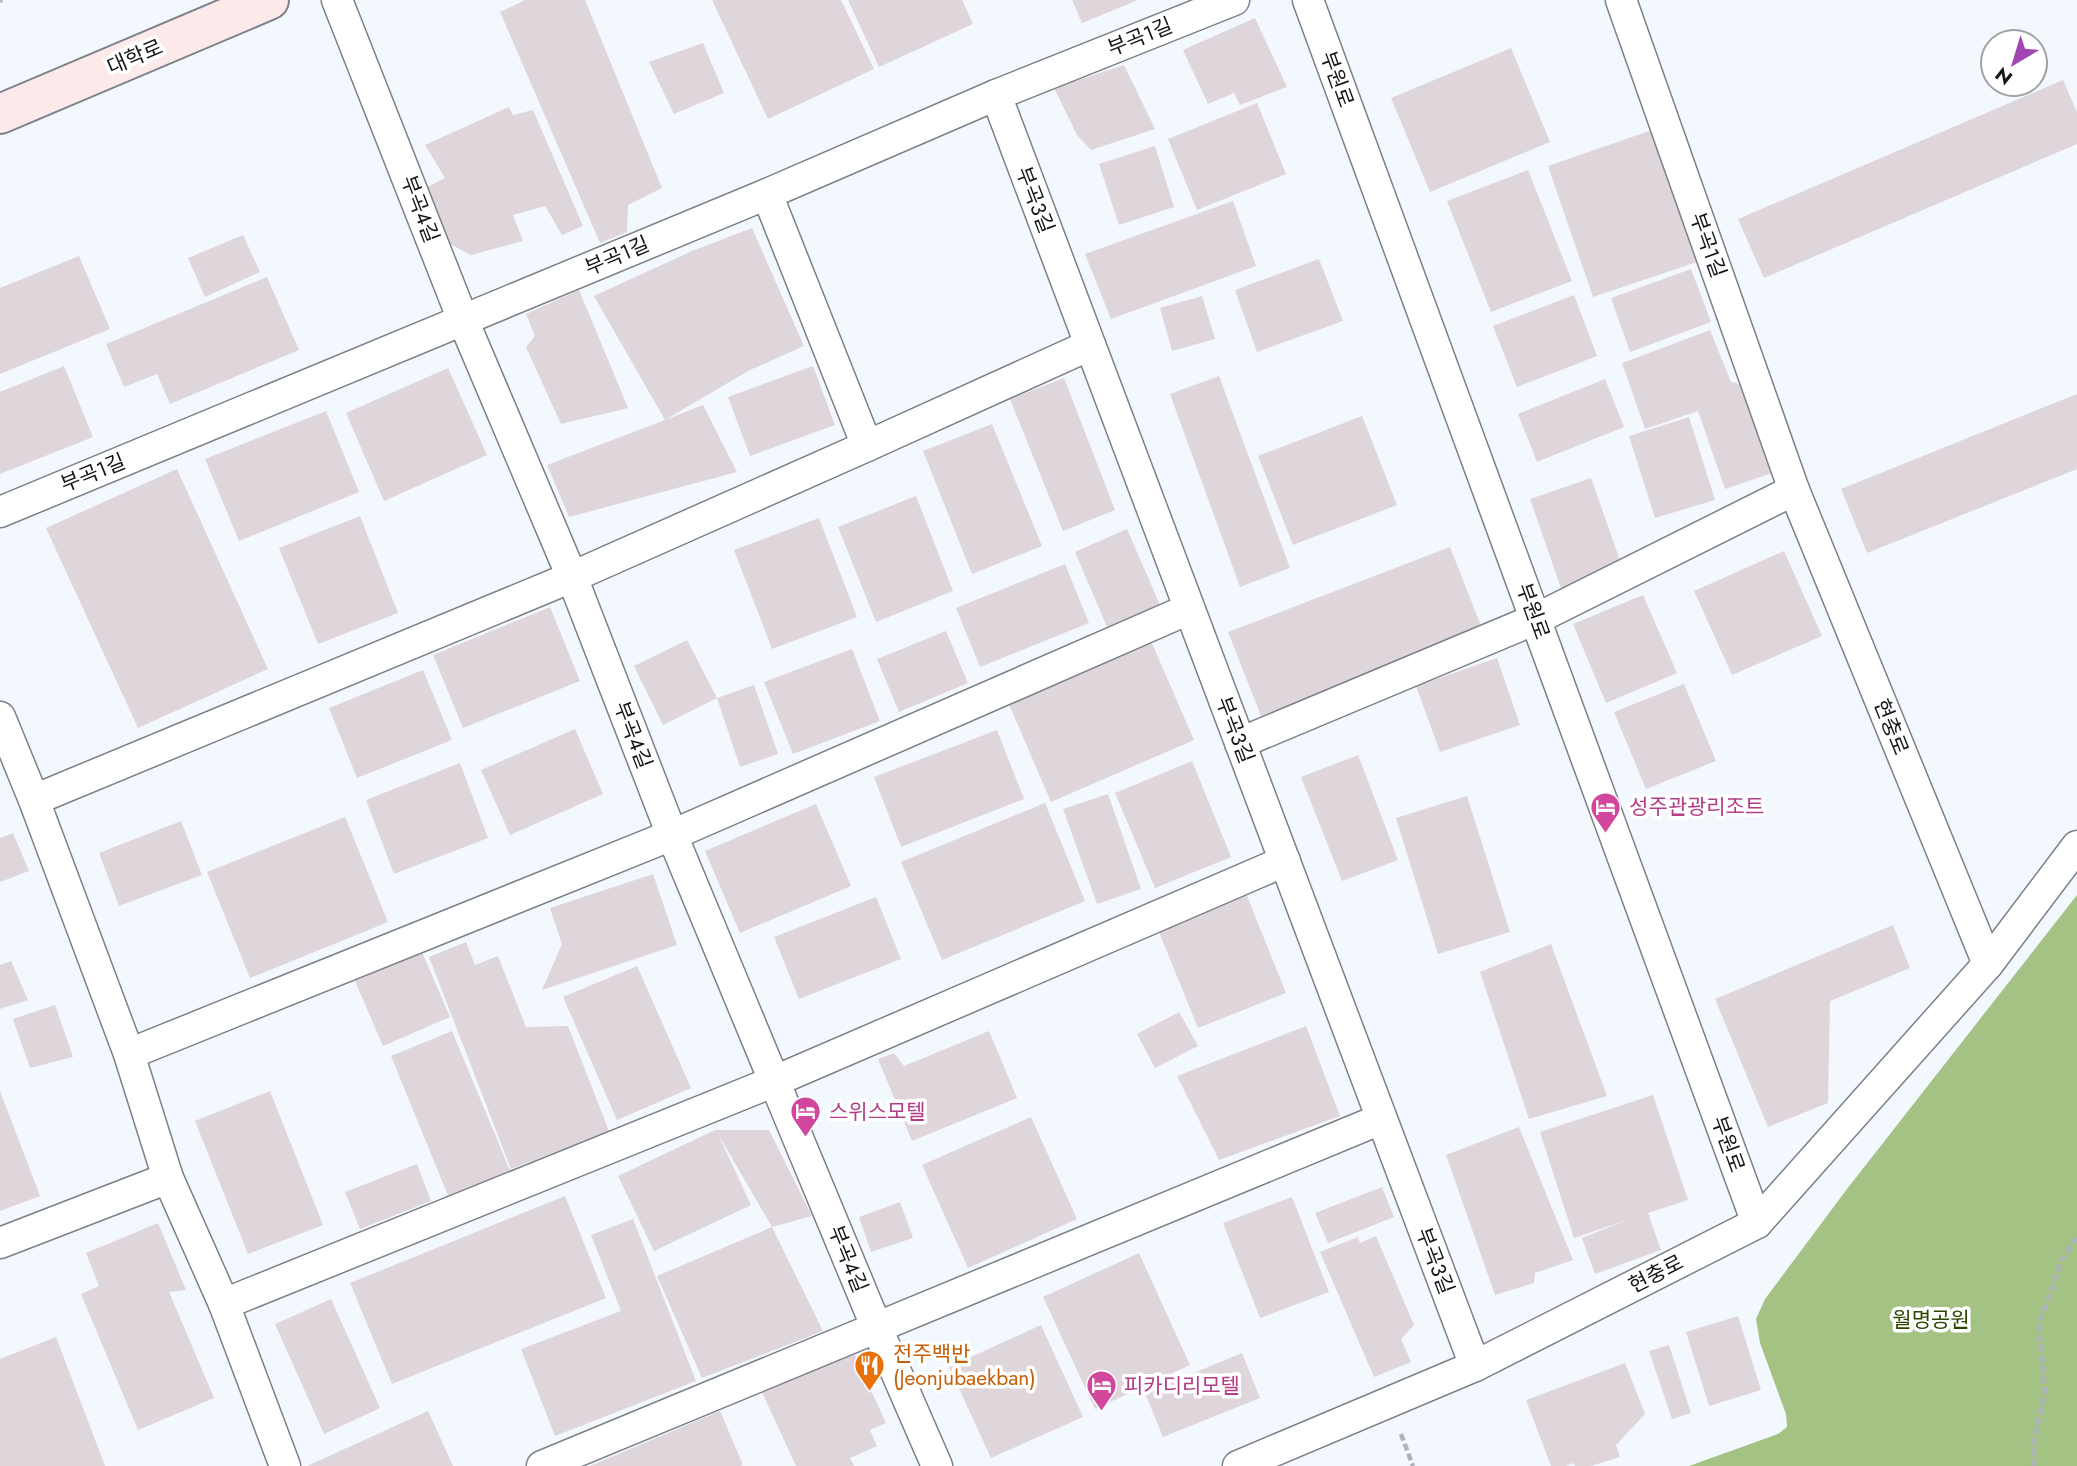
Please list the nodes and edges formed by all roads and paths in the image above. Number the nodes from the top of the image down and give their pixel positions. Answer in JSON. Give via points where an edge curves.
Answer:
{"nodes":[{"id":1,"x":337,"y":0,"type":"edge"},
{"id":2,"x":1234,"y":0,"type":"edge"},
{"id":3,"x":1308,"y":0,"type":"edge"},
{"id":4,"x":1621,"y":0,"type":"edge"},
{"id":5,"x":260,"y":2,"type":"edge"},
{"id":6,"x":996,"y":95,"type":"junction"},
{"id":7,"x":0,"y":114,"type":"edge"},
{"id":8,"x":766,"y":194,"type":"junction"},
{"id":9,"x":463,"y":320,"type":"junction"},
{"id":10,"x":1090,"y":345,"type":"junction"},
{"id":11,"x":867,"y":446,"type":"junction"},
{"id":12,"x":1794,"y":490,"type":"junction"},
{"id":13,"x":0,"y":512,"type":"edge"},
{"id":14,"x":572,"y":576,"type":"junction"},
{"id":15,"x":1189,"y":609,"type":"junction"},
{"id":16,"x":1536,"y":619,"type":"junction"},
{"id":17,"x":0,"y":717,"type":"edge"},
{"id":18,"x":1240,"y":743,"type":"junction"},
{"id":19,"x":34,"y":800,"type":"junction"},
{"id":20,"x":672,"y":835,"type":"junction"},
{"id":21,"x":2077,"y":846,"type":"edge"},
{"id":22,"x":1285,"y":861,"type":"junction"},
{"id":23,"x":1988,"y":964,"type":"junction"},
{"id":24,"x":129,"y":1054,"type":"junction"},
{"id":25,"x":775,"y":1081,"type":"junction"},
{"id":26,"x":1381,"y":1119,"type":"junction"},
{"id":27,"x":168,"y":1178,"type":"junction"},
{"id":28,"x":1757,"y":1223,"type":"junction"},
{"id":29,"x":2077,"y":1237,"type":"edge"},
{"id":30,"x":0,"y":1243,"type":"edge"},
{"id":31,"x":224,"y":1304,"type":"junction"},
{"id":32,"x":876,"y":1326,"type":"junction"},
{"id":33,"x":1475,"y":1366,"type":"junction"},
{"id":34,"x":551,"y":1464,"type":"edge"},
{"id":35,"x":285,"y":1466,"type":"edge"},
{"id":36,"x":937,"y":1466,"type":"edge"},
{"id":37,"x":1238,"y":1466,"type":"edge"},
{"id":38,"x":2034,"y":1466,"type":"edge"}],
"edges":[{"from":1,"to":9,"type":"street","name":"부곡4길"},
{"from":2,"to":6,"type":"street","name":"부곡1길"},
{"from":3,"to":16,"type":"street","name":"부원로"},
{"from":4,"to":12,"type":"street","name":"부곡1길"},
{"from":5,"to":7,"type":"street","name":"대학로"},
{"from":6,"to":8,"type":"street","name":"부곡1길"},
{"from":6,"to":10,"type":"street","name":"부곡3길"},
{"from":8,"to":9,"type":"street","name":"부곡1길"},
{"from":8,"to":11,"type":"street"},
{"from":9,"to":13,"type":"street","name":"부곡1길"},
{"from":9,"to":14,"type":"street","name":"부곡4길"},
{"from":10,"to":11,"type":"street"},
{"from":10,"to":15,"type":"street","name":"부곡3길"},
{"from":11,"to":14,"type":"street"},
{"from":12,"to":16,"type":"street"},
{"from":12,"to":23,"type":"street","name":"현충로"},
{"from":14,"to":19,"type":"street"},
{"from":14,"to":20,"type":"street","name":"부곡4길"},
{"from":15,"to":18,"type":"street","name":"부곡3길"},
{"from":15,"to":20,"type":"street"},
{"from":16,"to":18,"type":"street"},
{"from":16,"to":28,"type":"street","name":"부원로"},
{"from":17,"to":19,"type":"street"},
{"from":18,"to":22,"type":"street","name":"부곡3길"},
{"from":19,"to":24,"type":"street"},
{"from":20,"to":24,"type":"street"},
{"from":20,"to":25,"type":"street","name":"부곡4길"},
{"from":21,"to":23,"type":"street","name":"현충로"},
{"from":22,"to":25,"type":"street"},
{"from":22,"to":26,"type":"street","name":"부곡3길"},
{"from":23,"to":28,"type":"street","name":"현충로"},
{"from":24,"to":27,"type":"street"},
{"from":25,"to":31,"type":"street"},
{"from":25,"to":32,"type":"street","name":"부곡4길"},
{"from":26,"to":32,"type":"street"},
{"from":26,"to":33,"type":"street","name":"부곡3길"},
{"from":27,"to":30,"type":"street"},
{"from":27,"to":31,"type":"street"},
{"from":28,"to":33,"type":"street","name":"현충로"},
{"from":29,"to":38,"type":"path","via":[[2062,1260],[2039,1324],[2045,1392],[2033,1444]]},
{"from":31,"to":35,"type":"street"},
{"from":32,"to":34,"type":"street"},
{"from":32,"to":36,"type":"street","name":"부곡4길"},
{"from":33,"to":37,"type":"street","name":"현충로"}]}
